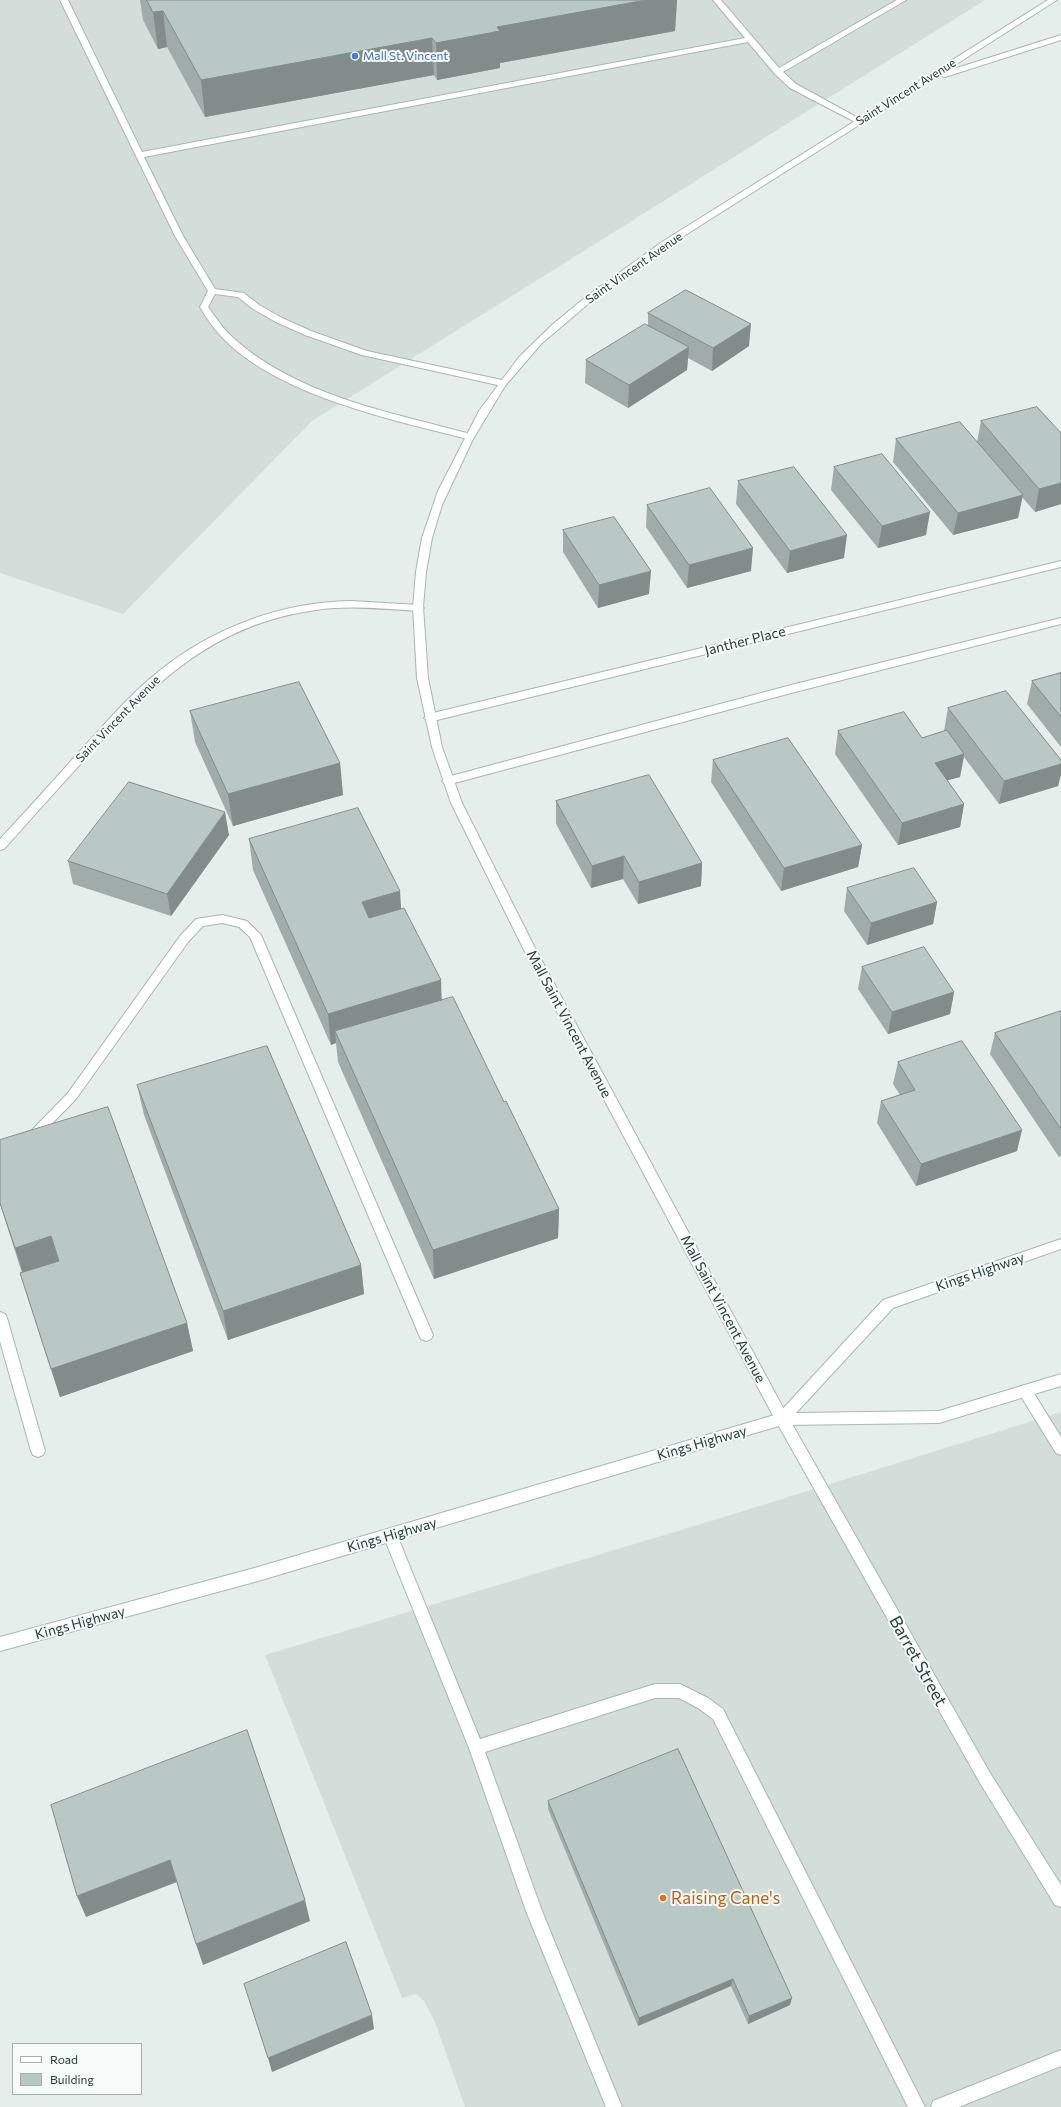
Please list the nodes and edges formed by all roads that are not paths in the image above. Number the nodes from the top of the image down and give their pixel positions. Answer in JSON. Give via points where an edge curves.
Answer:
{"nodes":[{"id":1,"x":64,"y":0,"type":"edge"},
{"id":2,"x":717,"y":0,"type":"edge"},
{"id":3,"x":902,"y":0,"type":"edge"},
{"id":4,"x":1053,"y":0,"type":"edge"},
{"id":5,"x":1061,"y":37,"type":"edge"},
{"id":6,"x":750,"y":39,"type":"junction"},
{"id":7,"x":778,"y":72,"type":"junction"},
{"id":8,"x":926,"y":80,"type":"junction"},
{"id":9,"x":859,"y":122,"type":"junction"},
{"id":10,"x":140,"y":155,"type":"junction"},
{"id":11,"x":212,"y":291,"type":"junction"},
{"id":12,"x":502,"y":383,"type":"junction"},
{"id":13,"x":468,"y":436,"type":"junction"},
{"id":14,"x":1061,"y":564,"type":"edge"},
{"id":15,"x":419,"y":608,"type":"junction"},
{"id":16,"x":1061,"y":621,"type":"edge"},
{"id":17,"x":429,"y":718,"type":"junction"},
{"id":18,"x":448,"y":781,"type":"junction"},
{"id":19,"x":0,"y":846,"type":"edge"},
{"id":20,"x":0,"y":1154,"type":"edge"},
{"id":21,"x":1061,"y":1244,"type":"edge"},
{"id":22,"x":0,"y":1318,"type":"edge"},
{"id":23,"x":426,"y":1335,"type":"dead end"},
{"id":24,"x":1061,"y":1380,"type":"edge"},
{"id":25,"x":1025,"y":1391,"type":"junction"},
{"id":26,"x":782,"y":1419,"type":"junction"},
{"id":27,"x":1061,"y":1449,"type":"edge"},
{"id":28,"x":38,"y":1451,"type":"dead end"},
{"id":29,"x":390,"y":1535,"type":"junction"},
{"id":30,"x":0,"y":1644,"type":"edge"},
{"id":31,"x":476,"y":1748,"type":"junction"},
{"id":32,"x":1061,"y":1899,"type":"edge"},
{"id":33,"x":1061,"y":2058,"type":"edge"},
{"id":34,"x":614,"y":2107,"type":"edge"},
{"id":35,"x":917,"y":2107,"type":"edge"},
{"id":36,"x":939,"y":2107,"type":"edge"}],
"edges":[{"from":1,"to":10,"type":"street"},
{"from":2,"to":6,"type":"street"},
{"from":3,"to":7,"type":"street"},
{"from":4,"to":8,"type":"street","name":"Saint Vincent Avenue"},
{"from":5,"to":8,"type":"street"},
{"from":6,"to":7,"type":"street"},
{"from":6,"to":10,"type":"street"},
{"from":7,"to":9,"type":"street","via":[[793,86]]},
{"from":8,"to":9,"type":"street","name":"Saint Vincent Avenue"},
{"from":9,"to":12,"type":"street","name":"Saint Vincent Avenue","via":[[616,277],[568,315]]},
{"from":10,"to":11,"type":"street","via":[[199,272]]},
{"from":11,"to":12,"type":"street","via":[[241,295],[256,307],[280,320],[365,353]]},
{"from":11,"to":13,"type":"street","via":[[204,307],[212,320],[240,350],[284,377],[356,405]]},
{"from":12,"to":13,"type":"street","name":"Saint Vincent Avenue"},
{"from":13,"to":15,"type":"street","name":"Saint Vincent Avenue","via":[[436,507],[421,569]]},
{"from":14,"to":17,"type":"street","name":"Janther Place"},
{"from":15,"to":17,"type":"street","name":"Mall Saint Vincent Avenue","via":[[419,654]]},
{"from":15,"to":19,"type":"street","name":"Saint Vincent Avenue","via":[[353,604],[300,609],[247,624],[193,650],[149,684],[127,706]]},
{"from":16,"to":18,"type":"street","via":[[794,688]]},
{"from":17,"to":18,"type":"street","name":"Mall Saint Vincent Avenue"},
{"from":18,"to":26,"type":"street","name":"Mall Saint Vincent Avenue","via":[[468,830],[519,931]]},
{"from":20,"to":23,"type":"street","via":[[33,1136],[72,1096],[184,939],[200,922],[222,919],[243,924],[255,935]]},
{"from":21,"to":26,"type":"street","name":"Kings Highway","via":[[888,1304]]},
{"from":22,"to":28,"type":"street"},
{"from":24,"to":25,"type":"street","name":"Kings Highway"},
{"from":25,"to":26,"type":"street","name":"Kings Highway","via":[[939,1417]]},
{"from":25,"to":27,"type":"street"},
{"from":26,"to":29,"type":"street","name":"Kings Highway"},
{"from":26,"to":32,"type":"street","name":"Barret Street","via":[[985,1778]]},
{"from":29,"to":30,"type":"street","name":"Kings Highway","via":[[258,1574]]},
{"from":29,"to":31,"type":"street"},
{"from":31,"to":34,"type":"street","via":[[534,1911]]},
{"from":31,"to":35,"type":"street","via":[[655,1691],[680,1691],[718,1714]]},
{"from":33,"to":36,"type":"street"}]}
